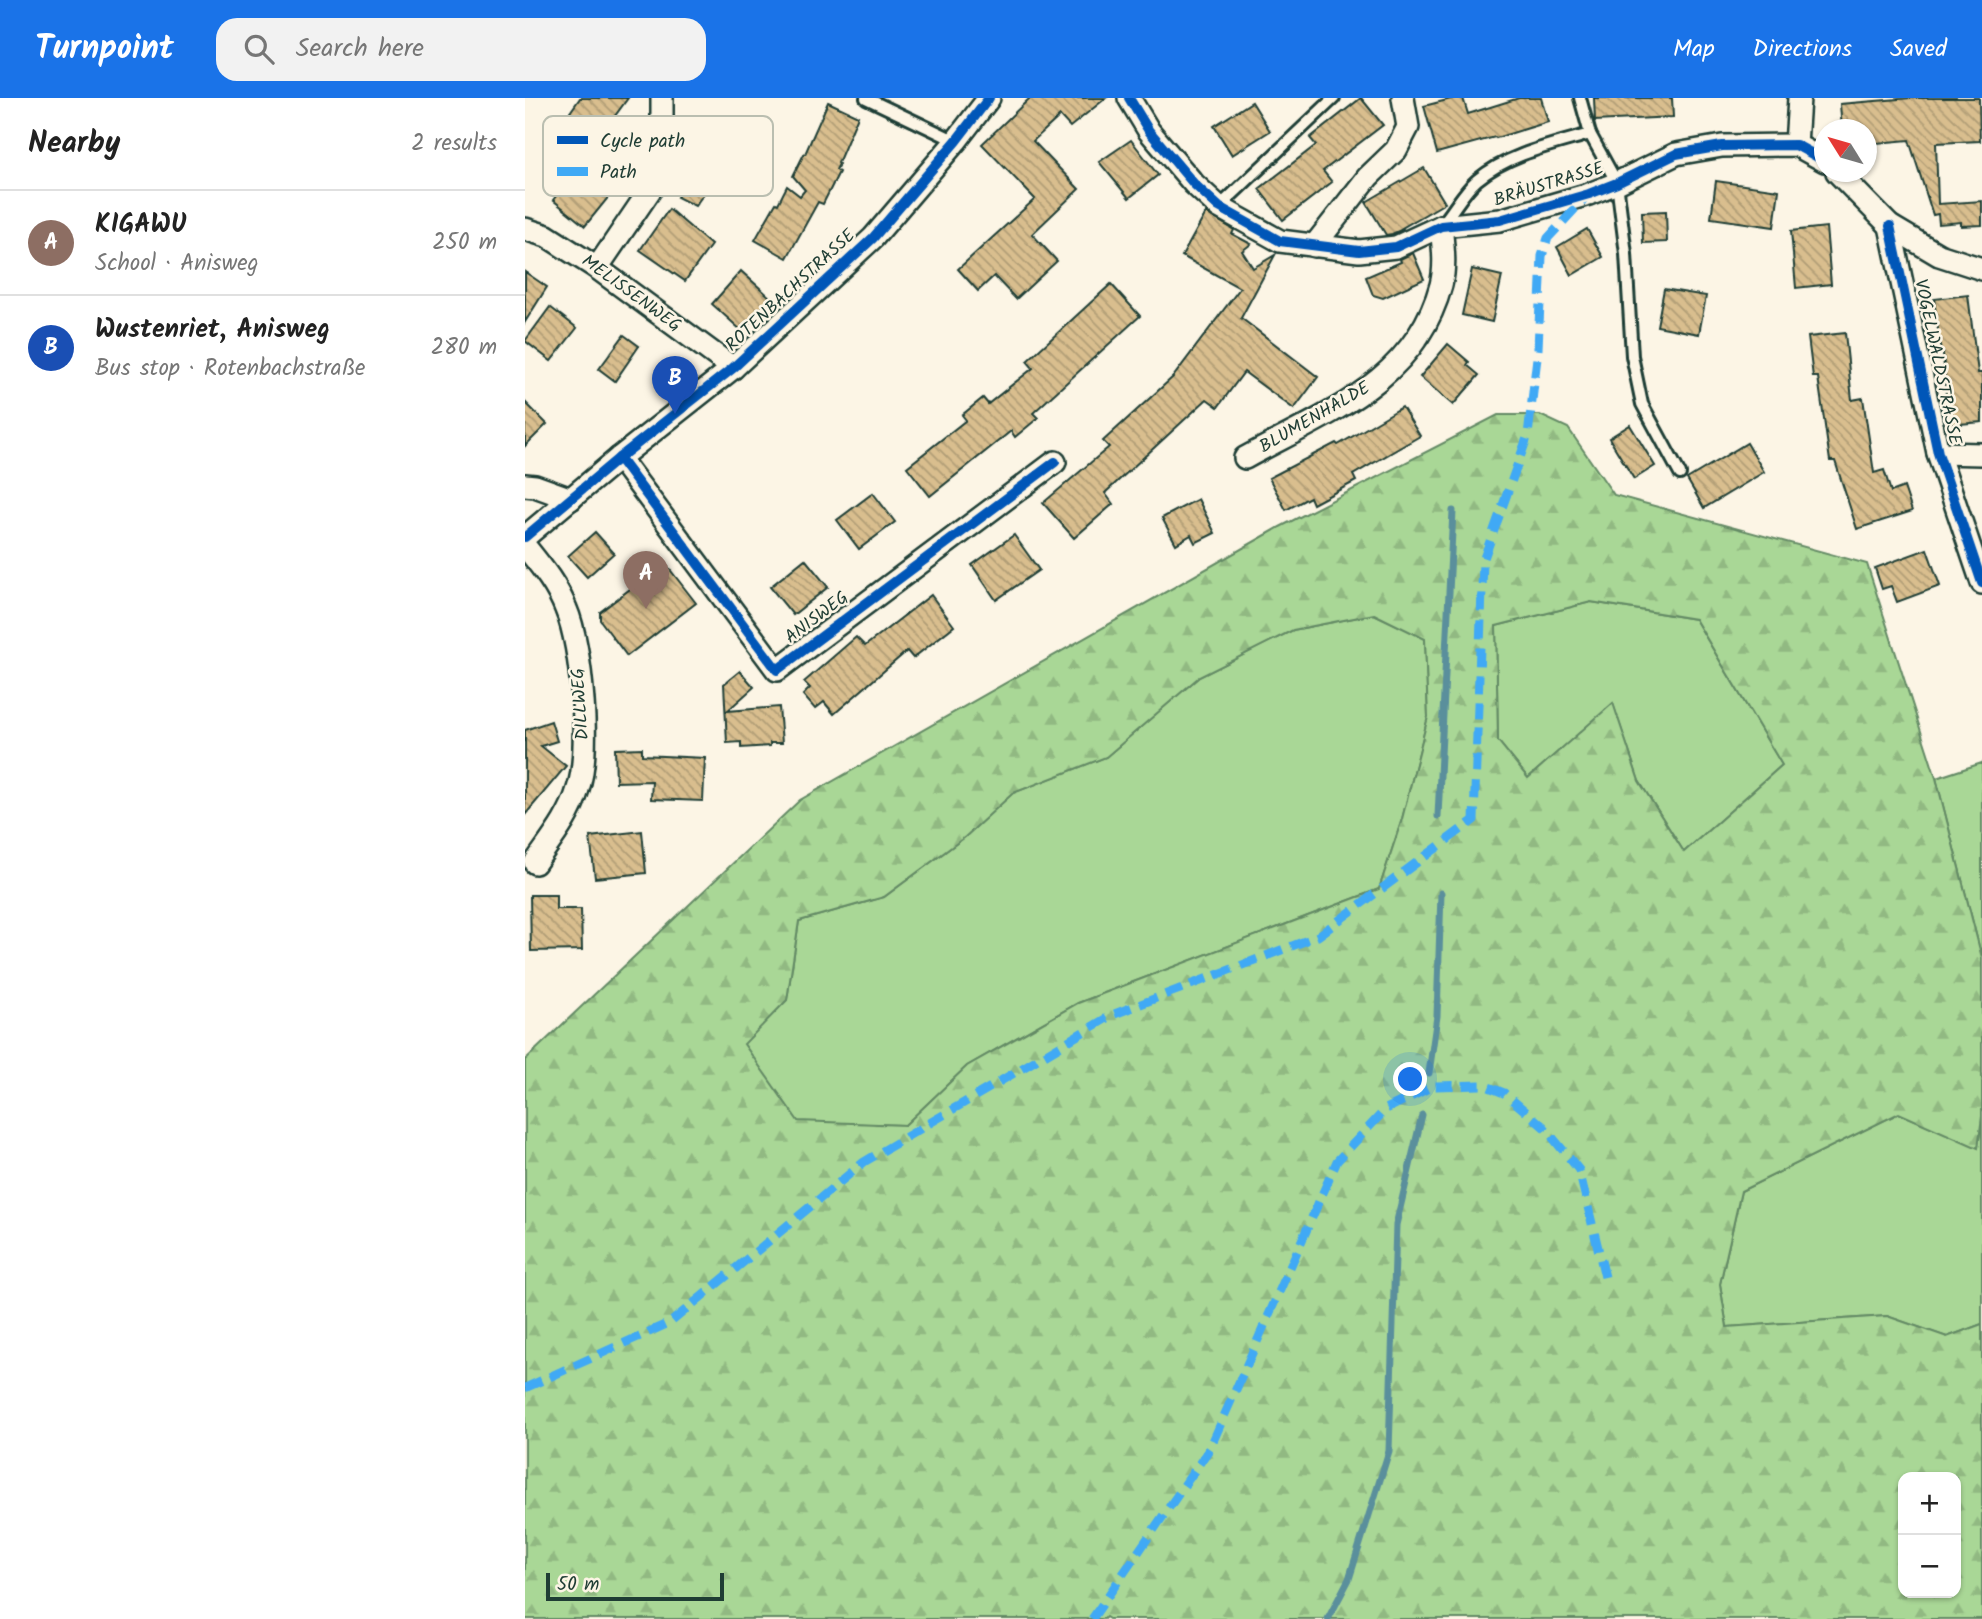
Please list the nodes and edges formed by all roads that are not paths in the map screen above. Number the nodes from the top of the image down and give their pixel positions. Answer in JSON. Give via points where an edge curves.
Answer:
{"nodes":[{"id":1,"x":662,"y":98,"type":"edge"},
{"id":2,"x":866,"y":98,"type":"edge"},
{"id":3,"x":989,"y":98,"type":"edge"},
{"id":4,"x":1129,"y":98,"type":"edge"},
{"id":5,"x":1334,"y":98,"type":"edge"},
{"id":6,"x":1403,"y":98,"type":"edge"},
{"id":7,"x":1580,"y":98,"type":"edge"},
{"id":8,"x":1799,"y":98,"type":"edge"},
{"id":9,"x":662,"y":116,"type":"edge"},
{"id":10,"x":1590,"y":134,"type":"junction"},
{"id":11,"x":956,"y":141,"type":"junction"},
{"id":12,"x":1796,"y":145,"type":"junction"},
{"id":13,"x":1814,"y":155,"type":"edge"},
{"id":14,"x":1847,"y":182,"type":"edge"},
{"id":15,"x":1617,"y":183,"type":"junction"},
{"id":16,"x":646,"y":196,"type":"edge"},
{"id":17,"x":1219,"y":207,"type":"junction"},
{"id":18,"x":1441,"y":226,"type":"junction"},
{"id":19,"x":1890,"y":226,"type":"junction"},
{"id":20,"x":525,"y":229,"type":"edge"},
{"id":21,"x":1314,"y":246,"type":"junction"},
{"id":22,"x":597,"y":268,"type":"junction"},
{"id":23,"x":1982,"y":269,"type":"edge"},
{"id":24,"x":733,"y":368,"type":"junction"},
{"id":25,"x":1938,"y":453,"type":"junction"},
{"id":26,"x":1982,"y":454,"type":"edge"},
{"id":27,"x":619,"y":458,"type":"junction"},
{"id":28,"x":1245,"y":458,"type":"dead end"},
{"id":29,"x":1055,"y":461,"type":"dead end"},
{"id":30,"x":1680,"y":474,"type":"dead end"},
{"id":31,"x":525,"y":485,"type":"edge"},
{"id":32,"x":571,"y":499,"type":"junction"},
{"id":33,"x":525,"y":537,"type":"edge"},
{"id":34,"x":525,"y":546,"type":"edge"},
{"id":35,"x":1982,"y":583,"type":"edge"},
{"id":36,"x":535,"y":863,"type":"dead end"}],
"edges":[{"from":1,"to":9,"type":"street"},
{"from":2,"to":11,"type":"lane"},
{"from":3,"to":11,"type":"street","name":"ROTENBACHSTRASSE"},
{"from":4,"to":17,"type":"street","name":"BRÄUSTRASSE","via":[[1149,131]]},
{"from":5,"to":17,"type":"lane"},
{"from":6,"to":21,"type":"street","via":[[1408,127],[1396,150],[1368,177]]},
{"from":7,"to":10,"type":"lane"},
{"from":8,"to":12,"type":"street"},
{"from":10,"to":15,"type":"lane"},
{"from":10,"to":18,"type":"lane","via":[[1501,164],[1476,181]]},
{"from":11,"to":24,"type":"street","name":"ROTENBACHSTRASSE","via":[[873,238]]},
{"from":12,"to":13,"type":"street","name":"BRÄUSTRASSE"},
{"from":12,"to":15,"type":"street","name":"BRÄUSTRASSE","via":[[1722,146],[1676,153]]},
{"from":14,"to":19,"type":"street"},
{"from":15,"to":18,"type":"street","name":"BRÄUSTRASSE","via":[[1500,220]]},
{"from":15,"to":30,"type":"lane","via":[[1633,356],[1642,404]]},
{"from":16,"to":22,"type":"street"},
{"from":17,"to":21,"type":"street","name":"BRÄUSTRASSE","via":[[1280,241]]},
{"from":18,"to":21,"type":"street","name":"BRÄUSTRASSE","via":[[1396,247],[1359,251]]},
{"from":18,"to":28,"type":"street","name":"BLUMENHALDE","via":[[1441,283],[1429,318],[1412,347],[1378,382],[1352,400]]},
{"from":19,"to":23,"type":"street","via":[[1939,255]]},
{"from":19,"to":25,"type":"street","name":"VOGELWALDSTRASSE"},
{"from":20,"to":22,"type":"street","name":"MELISSENWEG","via":[[547,236]]},
{"from":22,"to":24,"type":"street","name":"MELISSENWEG"},
{"from":24,"to":27,"type":"street","name":"ROTENBACHSTRASSE"},
{"from":25,"to":26,"type":"street"},
{"from":25,"to":35,"type":"street","name":"VOGELWALDSTRASSE"},
{"from":27,"to":29,"type":"street","name":"ANISWEG","via":[[777,670]]},
{"from":27,"to":32,"type":"street","name":"ROTENBACHSTRASSE"},
{"from":31,"to":32,"type":"street"},
{"from":32,"to":33,"type":"street","name":"ROTENBACHSTRASSE"},
{"from":34,"to":36,"type":"street","name":"DILLWEG","via":[[567,609],[581,681],[583,728],[579,788],[570,812]]}]}
